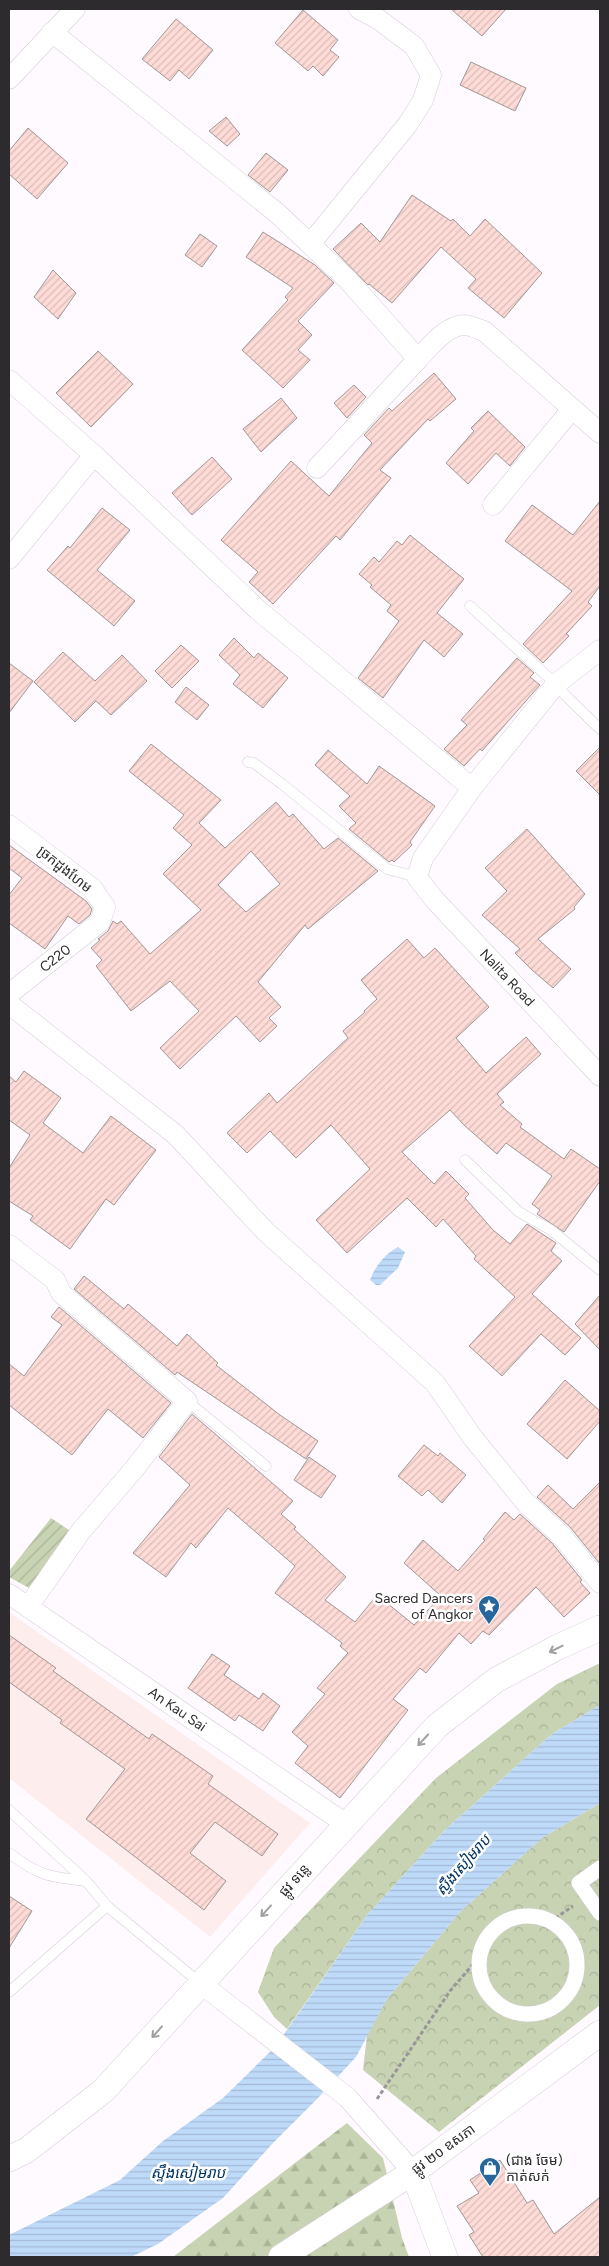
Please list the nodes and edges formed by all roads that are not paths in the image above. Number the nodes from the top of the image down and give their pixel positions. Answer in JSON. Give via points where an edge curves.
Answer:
{"nodes":[{"id":1,"x":75,"y":9,"type":"edge"},
{"id":2,"x":359,"y":9,"type":"edge"},
{"id":3,"x":52,"y":32,"type":"junction"},
{"id":4,"x":9,"y":79,"type":"edge"},
{"id":5,"x":311,"y":243,"type":"junction"},
{"id":6,"x":418,"y":359,"type":"junction"},
{"id":7,"x":9,"y":380,"type":"edge"},
{"id":8,"x":572,"y":410,"type":"junction"},
{"id":9,"x":600,"y":433,"type":"edge"},
{"id":10,"x":94,"y":455,"type":"junction"},
{"id":11,"x":317,"y":468,"type":"dead end"},
{"id":12,"x":493,"y":505,"type":"dead end"},
{"id":13,"x":9,"y":559,"type":"edge"},
{"id":14,"x":470,"y":606,"type":"dead end"},
{"id":15,"x":600,"y":650,"type":"edge"},
{"id":16,"x":556,"y":684,"type":"junction"},
{"id":17,"x":600,"y":729,"type":"edge"},
{"id":18,"x":248,"y":762,"type":"dead end"},
{"id":19,"x":472,"y":788,"type":"junction"},
{"id":20,"x":9,"y":825,"type":"edge"},
{"id":21,"x":417,"y":877,"type":"junction"},
{"id":22,"x":100,"y":922,"type":"joint"},
{"id":23,"x":9,"y":994,"type":"edge"},
{"id":24,"x":9,"y":1004,"type":"edge"},
{"id":25,"x":600,"y":1076,"type":"edge"},
{"id":26,"x":464,"y":1160,"type":"dead end"},
{"id":27,"x":9,"y":1245,"type":"edge"},
{"id":28,"x":600,"y":1270,"type":"edge"},
{"id":29,"x":187,"y":1401,"type":"junction"},
{"id":30,"x":266,"y":1466,"type":"dead end"},
{"id":31,"x":600,"y":1583,"type":"edge"},
{"id":32,"x":9,"y":1594,"type":"edge"},
{"id":33,"x":28,"y":1607,"type":"junction"},
{"id":34,"x":600,"y":1628,"type":"edge"},
{"id":35,"x":9,"y":1810,"type":"edge"},
{"id":36,"x":346,"y":1824,"type":"junction"},
{"id":37,"x":9,"y":1853,"type":"edge"},
{"id":38,"x":600,"y":1868,"type":"edge"},
{"id":39,"x":86,"y":1881,"type":"junction"},
{"id":40,"x":107,"y":1906,"type":"junction"},
{"id":41,"x":600,"y":1913,"type":"edge"},
{"id":42,"x":480,"y":1956,"type":"joint"},
{"id":43,"x":200,"y":1984,"type":"junction"},
{"id":44,"x":9,"y":1992,"type":"edge"},
{"id":45,"x":600,"y":2033,"type":"edge"},
{"id":46,"x":9,"y":2159,"type":"edge"},
{"id":47,"x":413,"y":2172,"type":"junction"},
{"id":48,"x":281,"y":2257,"type":"edge"},
{"id":49,"x":445,"y":2257,"type":"edge"}],
"edges":[{"from":1,"to":3,"type":"street"},
{"from":2,"to":5,"type":"street","via":[[414,46],[431,75],[423,100],[408,124]]},
{"from":3,"to":4,"type":"street"},
{"from":3,"to":5,"type":"street"},
{"from":5,"to":6,"type":"street"},
{"from":6,"to":8,"type":"street","via":[[454,328],[465,325],[484,331]]},
{"from":6,"to":11,"type":"street"},
{"from":7,"to":10,"type":"street"},
{"from":8,"to":9,"type":"street"},
{"from":8,"to":12,"type":"street"},
{"from":10,"to":13,"type":"street"},
{"from":10,"to":19,"type":"street","via":[[258,610]]},
{"from":14,"to":16,"type":"lane"},
{"from":15,"to":16,"type":"street"},
{"from":16,"to":17,"type":"lane"},
{"from":16,"to":19,"type":"street"},
{"from":18,"to":21,"type":"lane","via":[[282,784],[387,869]]},
{"from":19,"to":21,"type":"street","via":[[423,858]]},
{"from":20,"to":22,"type":"street","name":"ច្រកដួងហែម","via":[[92,888],[105,906]]},
{"from":21,"to":25,"type":"street","name":"Nalita Road"},
{"from":22,"to":23,"type":"street","name":"C220"},
{"from":24,"to":31,"type":"street","via":[[176,1135],[265,1231],[435,1383],[473,1438],[526,1503],[561,1535]]},
{"from":26,"to":28,"type":"lane","via":[[519,1212],[551,1230]]},
{"from":27,"to":29,"type":"street","via":[[55,1280],[62,1292]]},
{"from":29,"to":30,"type":"lane"},
{"from":29,"to":33,"type":"street","via":[[82,1531]]},
{"from":32,"to":33,"type":"street","name":"An Kau Sai"},
{"from":33,"to":36,"type":"street","name":"An Kau Sai"},
{"from":34,"to":36,"type":"street","name":"ផ្លូវ ទន្លេ","one_way":true,"via":[[496,1680],[437,1726]]},
{"from":35,"to":39,"type":"lane"},
{"from":36,"to":43,"type":"street","name":"ផ្លូវ ទន្លេ","one_way":true},
{"from":37,"to":39,"type":"lane","via":[[48,1877]]},
{"from":38,"to":41,"type":"street","via":[[579,1883]]},
{"from":39,"to":40,"type":"lane"},
{"from":40,"to":43,"type":"lane"},
{"from":40,"to":44,"type":"lane"},
{"from":42,"to":42,"type":"street","via":[[491,1933],[512,1919],[525,1916],[550,1922],[569,1938],[577,1962],[576,1975],[565,1998],[544,2012],[519,2013],[506,2009],[488,1992],[479,1968]]},
{"from":43,"to":46,"type":"street","name":"ផ្លូវ ទន្លេ","one_way":true,"via":[[103,2092],[27,2150]]},
{"from":43,"to":47,"type":"street","via":[[348,2097]]},
{"from":45,"to":47,"type":"street","name":"ផ្លូវ ២០ ឧសភា"},
{"from":47,"to":48,"type":"street","name":"ផ្លូវ ២០ ឧសភា"},
{"from":47,"to":49,"type":"street"}]}
